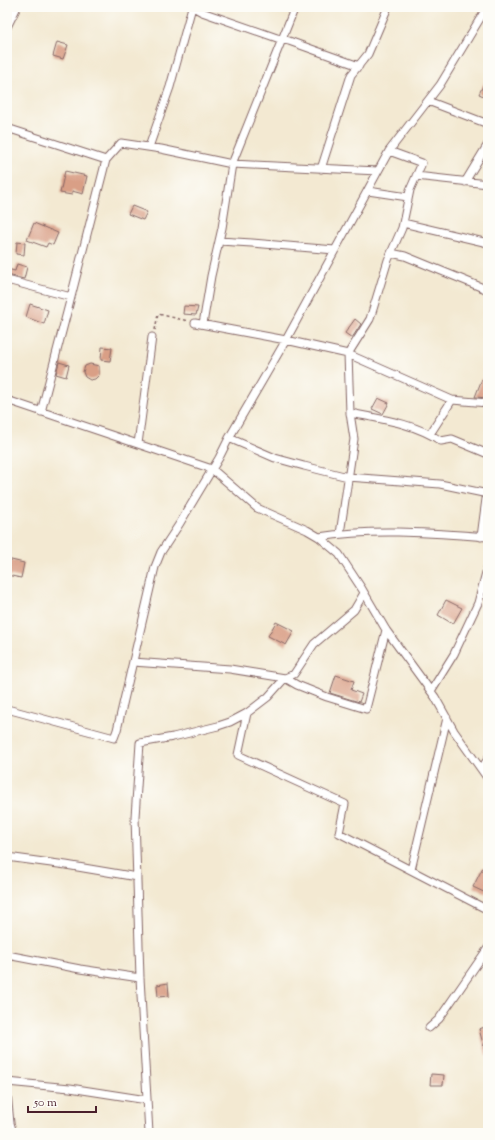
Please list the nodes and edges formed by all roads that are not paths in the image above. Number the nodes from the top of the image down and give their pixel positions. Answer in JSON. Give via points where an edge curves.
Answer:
{"nodes":[{"id":1,"x":17,"y":7,"type":"edge"},
{"id":2,"x":192,"y":7,"type":"edge"},
{"id":3,"x":295,"y":7,"type":"edge"},
{"id":4,"x":388,"y":7,"type":"edge"},
{"id":5,"x":487,"y":7,"type":"edge"},
{"id":6,"x":7,"y":26,"type":"edge"},
{"id":7,"x":282,"y":39,"type":"junction"},
{"id":8,"x":358,"y":66,"type":"junction"},
{"id":9,"x":428,"y":101,"type":"junction"},
{"id":10,"x":488,"y":124,"type":"edge"},
{"id":11,"x":7,"y":128,"type":"edge"},
{"id":12,"x":488,"y":144,"type":"edge"},
{"id":13,"x":149,"y":147,"type":"junction"},
{"id":14,"x":389,"y":151,"type":"junction"},
{"id":15,"x":106,"y":160,"type":"junction"},
{"id":16,"x":232,"y":164,"type":"junction"},
{"id":17,"x":322,"y":169,"type":"junction"},
{"id":18,"x":378,"y":171,"type":"junction"},
{"id":19,"x":416,"y":176,"type":"junction"},
{"id":20,"x":465,"y":182,"type":"junction"},
{"id":21,"x":488,"y":184,"type":"edge"},
{"id":22,"x":368,"y":191,"type":"junction"},
{"id":23,"x":408,"y":197,"type":"junction"},
{"id":24,"x":403,"y":223,"type":"junction"},
{"id":25,"x":219,"y":242,"type":"junction"},
{"id":26,"x":488,"y":243,"type":"edge"},
{"id":27,"x":336,"y":250,"type":"junction"},
{"id":28,"x":391,"y":253,"type":"junction"},
{"id":29,"x":7,"y":280,"type":"edge"},
{"id":30,"x":488,"y":290,"type":"edge"},
{"id":31,"x":71,"y":297,"type":"junction"},
{"id":32,"x":195,"y":323,"type":"road end"},
{"id":33,"x":203,"y":324,"type":"junction"},
{"id":34,"x":152,"y":337,"type":"road end"},
{"id":35,"x":286,"y":340,"type":"junction"},
{"id":36,"x":348,"y":354,"type":"junction"},
{"id":37,"x":7,"y":400,"type":"edge"},
{"id":38,"x":452,"y":400,"type":"junction"},
{"id":39,"x":488,"y":403,"type":"edge"},
{"id":40,"x":41,"y":412,"type":"junction"},
{"id":41,"x":350,"y":412,"type":"junction"},
{"id":42,"x":430,"y":434,"type":"junction"},
{"id":43,"x":229,"y":438,"type":"junction"},
{"id":44,"x":138,"y":444,"type":"junction"},
{"id":45,"x":488,"y":454,"type":"edge"},
{"id":46,"x":212,"y":468,"type":"junction"},
{"id":47,"x":348,"y":477,"type":"junction"},
{"id":48,"x":488,"y":494,"type":"edge"},
{"id":49,"x":340,"y":534,"type":"junction"},
{"id":50,"x":319,"y":537,"type":"junction"},
{"id":51,"x":485,"y":537,"type":"edge"},
{"id":52,"x":488,"y":565,"type":"edge"},
{"id":53,"x":364,"y":593,"type":"junction"},
{"id":54,"x":386,"y":630,"type":"junction"},
{"id":55,"x":133,"y":662,"type":"junction"},
{"id":56,"x":285,"y":678,"type":"junction"},
{"id":57,"x":431,"y":691,"type":"junction"},
{"id":58,"x":7,"y":709,"type":"edge"},
{"id":59,"x":247,"y":713,"type":"junction"},
{"id":60,"x":447,"y":718,"type":"junction"},
{"id":61,"x":488,"y":759,"type":"edge"},
{"id":62,"x":481,"y":770,"type":"junction"},
{"id":63,"x":488,"y":779,"type":"edge"},
{"id":64,"x":7,"y":857,"type":"edge"},
{"id":65,"x":411,"y":870,"type":"junction"},
{"id":66,"x":137,"y":878,"type":"junction"},
{"id":67,"x":488,"y":910,"type":"edge"},
{"id":68,"x":488,"y":948,"type":"edge"},
{"id":69,"x":7,"y":955,"type":"edge"},
{"id":70,"x":140,"y":978,"type":"junction"},
{"id":71,"x":429,"y":1028,"type":"dead end"},
{"id":72,"x":7,"y":1082,"type":"edge"},
{"id":73,"x":7,"y":1093,"type":"edge"},
{"id":74,"x":147,"y":1100,"type":"junction"},
{"id":75,"x":13,"y":1133,"type":"edge"},
{"id":76,"x":149,"y":1133,"type":"edge"}],
"edges":[{"from":1,"to":6,"type":"street"},
{"from":2,"to":7,"type":"street"},
{"from":2,"to":13,"type":"street","via":[[170,87]]},
{"from":3,"to":7,"type":"street"},
{"from":4,"to":8,"type":"street","via":[[368,54]]},
{"from":5,"to":9,"type":"street"},
{"from":7,"to":8,"type":"street"},
{"from":7,"to":16,"type":"street"},
{"from":8,"to":17,"type":"street","via":[[351,75]]},
{"from":9,"to":10,"type":"street"},
{"from":9,"to":14,"type":"street"},
{"from":11,"to":15,"type":"street"},
{"from":12,"to":20,"type":"street"},
{"from":13,"to":15,"type":"street","via":[[121,143]]},
{"from":13,"to":16,"type":"street"},
{"from":14,"to":18,"type":"street"},
{"from":14,"to":19,"type":"street","via":[[422,163]]},
{"from":15,"to":31,"type":"street"},
{"from":16,"to":17,"type":"street"},
{"from":16,"to":25,"type":"street"},
{"from":17,"to":18,"type":"street"},
{"from":18,"to":22,"type":"street"},
{"from":19,"to":20,"type":"street"},
{"from":19,"to":23,"type":"street"},
{"from":20,"to":21,"type":"street"},
{"from":22,"to":23,"type":"street"},
{"from":22,"to":27,"type":"street"},
{"from":23,"to":24,"type":"street"},
{"from":24,"to":26,"type":"street"},
{"from":24,"to":28,"type":"street"},
{"from":25,"to":27,"type":"street"},
{"from":25,"to":33,"type":"street"},
{"from":27,"to":35,"type":"street"},
{"from":28,"to":30,"type":"street","via":[[405,256]]},
{"from":28,"to":36,"type":"street","via":[[370,319]]},
{"from":29,"to":31,"type":"street"},
{"from":31,"to":40,"type":"street"},
{"from":32,"to":33,"type":"street"},
{"from":33,"to":35,"type":"street"},
{"from":34,"to":44,"type":"street"},
{"from":35,"to":36,"type":"street"},
{"from":35,"to":43,"type":"street"},
{"from":36,"to":38,"type":"street"},
{"from":36,"to":41,"type":"street"},
{"from":37,"to":40,"type":"street"},
{"from":38,"to":39,"type":"street"},
{"from":38,"to":42,"type":"street"},
{"from":40,"to":44,"type":"street"},
{"from":41,"to":42,"type":"street","via":[[406,424]]},
{"from":41,"to":47,"type":"street","via":[[354,439]]},
{"from":42,"to":45,"type":"street","via":[[441,441],[452,439]]},
{"from":43,"to":46,"type":"street"},
{"from":43,"to":47,"type":"street","via":[[275,458]]},
{"from":44,"to":46,"type":"street"},
{"from":46,"to":50,"type":"street","via":[[257,508]]},
{"from":46,"to":55,"type":"street","via":[[161,552],[155,567]]},
{"from":47,"to":48,"type":"street","via":[[440,484]]},
{"from":47,"to":49,"type":"street"},
{"from":48,"to":51,"type":"street"},
{"from":49,"to":50,"type":"street"},
{"from":49,"to":51,"type":"street","via":[[368,532]]},
{"from":50,"to":53,"type":"street","via":[[339,554]]},
{"from":52,"to":57,"type":"street","via":[[478,603],[454,654]]},
{"from":53,"to":54,"type":"street"},
{"from":53,"to":56,"type":"street","via":[[354,610],[314,644],[294,674]]},
{"from":54,"to":56,"type":"street","via":[[366,709],[297,685]]},
{"from":54,"to":57,"type":"street"},
{"from":55,"to":56,"type":"street","via":[[230,669]]},
{"from":55,"to":58,"type":"street","via":[[114,738]]},
{"from":56,"to":59,"type":"street","via":[[268,697]]},
{"from":57,"to":60,"type":"street"},
{"from":59,"to":65,"type":"street","via":[[238,755],[345,804],[339,834]]},
{"from":59,"to":66,"type":"street","via":[[218,726],[140,743],[135,817]]},
{"from":60,"to":62,"type":"street"},
{"from":60,"to":65,"type":"street"},
{"from":61,"to":62,"type":"street"},
{"from":62,"to":63,"type":"street"},
{"from":64,"to":66,"type":"street"},
{"from":65,"to":67,"type":"street"},
{"from":66,"to":70,"type":"street"},
{"from":68,"to":71,"type":"street"},
{"from":69,"to":70,"type":"street"},
{"from":70,"to":74,"type":"street"},
{"from":72,"to":74,"type":"street","via":[[70,1088]]},
{"from":73,"to":75,"type":"street"},
{"from":74,"to":76,"type":"street"}]}
